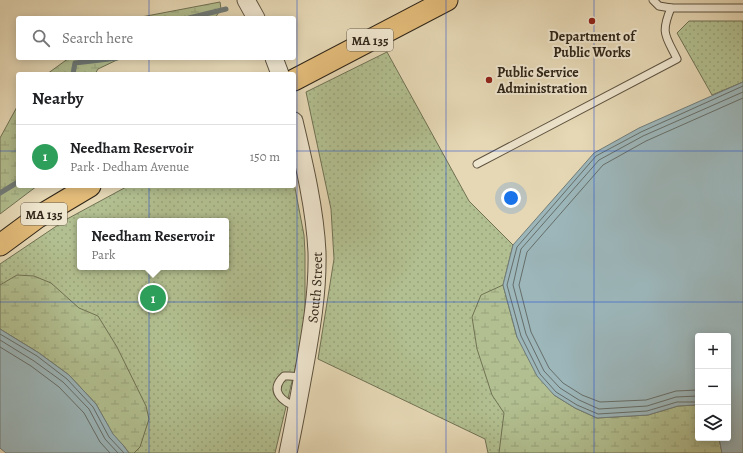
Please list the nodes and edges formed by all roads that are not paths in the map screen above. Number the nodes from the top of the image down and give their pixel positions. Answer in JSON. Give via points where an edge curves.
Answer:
{"nodes":[{"id":1,"x":246,"y":0,"type":"edge"},
{"id":2,"x":447,"y":0,"type":"edge"},
{"id":3,"x":653,"y":0,"type":"edge"},
{"id":4,"x":671,"y":8,"type":"junction"},
{"id":5,"x":743,"y":8,"type":"edge"},
{"id":6,"x":255,"y":16,"type":"edge"},
{"id":7,"x":275,"y":60,"type":"edge"},
{"id":8,"x":279,"y":72,"type":"edge"},
{"id":9,"x":296,"y":79,"type":"edge"},
{"id":10,"x":296,"y":131,"type":"edge"},
{"id":11,"x":477,"y":164,"type":"dead end"},
{"id":12,"x":87,"y":188,"type":"edge"},
{"id":13,"x":0,"y":245,"type":"edge"},
{"id":14,"x":288,"y":453,"type":"edge"}],
"edges":[{"from":1,"to":6,"type":"street"},
{"from":2,"to":9,"type":"main road","number":"MA 135"},
{"from":3,"to":4,"type":"lane","via":[[659,6]]},
{"from":4,"to":5,"type":"lane"},
{"from":4,"to":11,"type":"lane","via":[[665,21],[664,32],[677,59]]},
{"from":7,"to":8,"type":"street"},
{"from":10,"to":14,"type":"street","name":"South Street","via":[[317,251],[315,295]]},
{"from":12,"to":13,"type":"main road","number":"MA 135","via":[[38,217]]}]}
